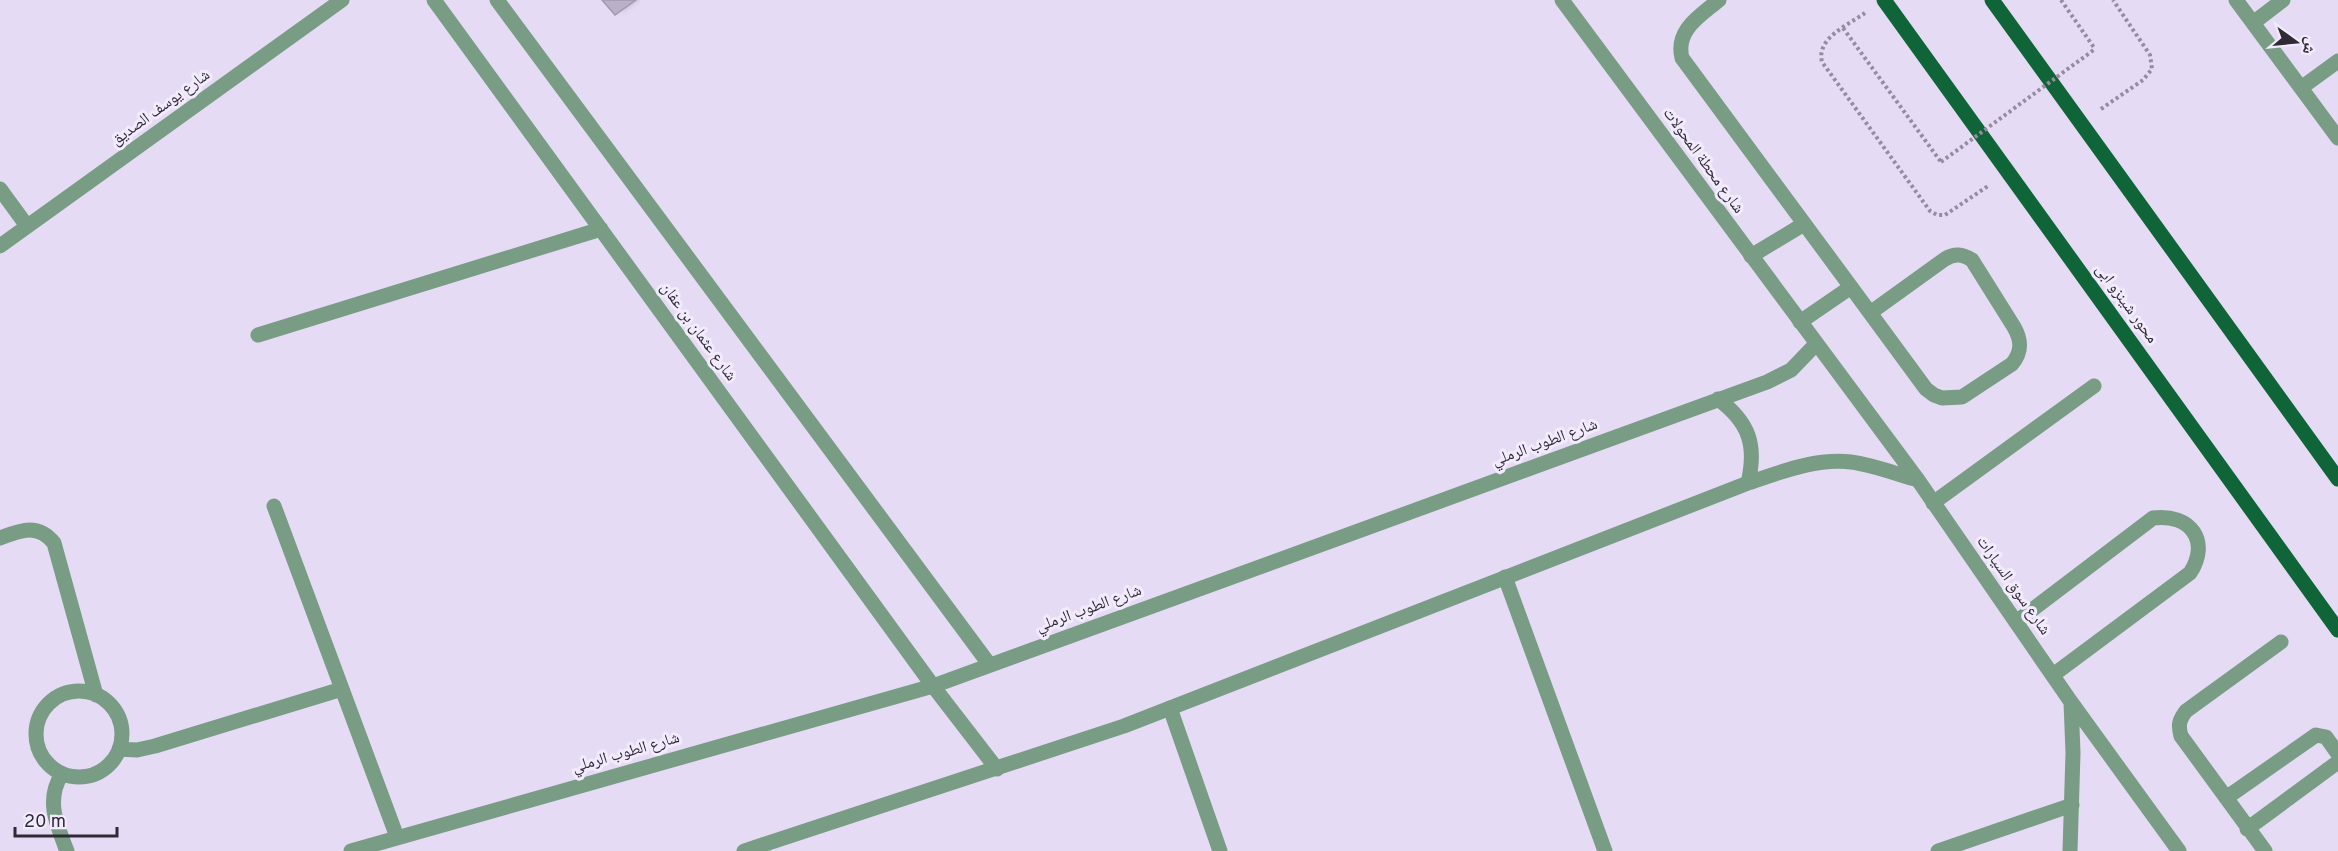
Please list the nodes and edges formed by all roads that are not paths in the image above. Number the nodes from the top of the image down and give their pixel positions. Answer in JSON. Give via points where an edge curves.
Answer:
{"nodes":[{"id":1,"x":342,"y":0,"type":"edge"},
{"id":2,"x":434,"y":0,"type":"edge"},
{"id":3,"x":497,"y":0,"type":"edge"},
{"id":4,"x":1562,"y":0,"type":"edge"},
{"id":5,"x":1719,"y":0,"type":"edge"},
{"id":6,"x":1992,"y":0,"type":"edge"},
{"id":7,"x":2236,"y":0,"type":"edge"},
{"id":8,"x":2283,"y":0,"type":"edge"},
{"id":9,"x":1878,"y":4,"type":"edge"},
{"id":10,"x":2253,"y":23,"type":"junction"},
{"id":11,"x":2338,"y":61,"type":"edge"},
{"id":12,"x":2301,"y":88,"type":"junction"},
{"id":13,"x":2338,"y":138,"type":"edge"},
{"id":14,"x":0,"y":189,"type":"edge"},
{"id":15,"x":1804,"y":224,"type":"junction"},
{"id":16,"x":27,"y":226,"type":"junction"},
{"id":17,"x":601,"y":229,"type":"junction"},
{"id":18,"x":0,"y":246,"type":"edge"},
{"id":19,"x":1751,"y":256,"type":"junction"},
{"id":20,"x":1851,"y":287,"type":"junction"},
{"id":21,"x":1870,"y":313,"type":"junction"},
{"id":22,"x":1800,"y":322,"type":"junction"},
{"id":23,"x":258,"y":335,"type":"dead end"},
{"id":24,"x":1816,"y":344,"type":"junction"},
{"id":25,"x":2094,"y":386,"type":"dead end"},
{"id":26,"x":1718,"y":399,"type":"junction"},
{"id":27,"x":2338,"y":479,"type":"edge"},
{"id":28,"x":1918,"y":480,"type":"junction"},
{"id":29,"x":1748,"y":483,"type":"junction"},
{"id":30,"x":1933,"y":503,"type":"junction"},
{"id":31,"x":274,"y":506,"type":"dead end"},
{"id":32,"x":0,"y":538,"type":"edge"},
{"id":33,"x":1505,"y":577,"type":"junction"},
{"id":34,"x":2016,"y":622,"type":"junction"},
{"id":35,"x":2338,"y":630,"type":"edge"},
{"id":36,"x":2281,"y":642,"type":"dead end"},
{"id":37,"x":989,"y":664,"type":"junction"},
{"id":38,"x":2053,"y":675,"type":"junction"},
{"id":39,"x":933,"y":686,"type":"junction"},
{"id":40,"x":342,"y":689,"type":"junction"},
{"id":41,"x":96,"y":694,"type":"junction"},
{"id":42,"x":2071,"y":702,"type":"junction"},
{"id":43,"x":1170,"y":708,"type":"junction"},
{"id":44,"x":119,"y":749,"type":"junction"},
{"id":45,"x":2338,"y":754,"type":"edge"},
{"id":46,"x":2338,"y":762,"type":"edge"},
{"id":47,"x":997,"y":769,"type":"junction"},
{"id":48,"x":62,"y":774,"type":"junction"},
{"id":49,"x":2226,"y":798,"type":"junction"},
{"id":50,"x":2072,"y":805,"type":"junction"},
{"id":51,"x":2247,"y":829,"type":"junction"},
{"id":52,"x":397,"y":837,"type":"junction"},
{"id":53,"x":2177,"y":850,"type":"edge"},
{"id":54,"x":67,"y":851,"type":"edge"},
{"id":55,"x":351,"y":851,"type":"edge"},
{"id":56,"x":744,"y":851,"type":"edge"},
{"id":57,"x":1220,"y":851,"type":"edge"},
{"id":58,"x":1605,"y":851,"type":"edge"},
{"id":59,"x":1938,"y":851,"type":"edge"},
{"id":60,"x":2070,"y":851,"type":"edge"},
{"id":61,"x":2265,"y":851,"type":"edge"}],
"edges":[{"from":1,"to":16,"type":"street","name":"شارع يوسف الصديق"},
{"from":2,"to":17,"type":"street","name":"شارع عثمان بن عفان"},
{"from":3,"to":37,"type":"street"},
{"from":4,"to":19,"type":"street","name":"شارع محطة المحولات"},
{"from":5,"to":15,"type":"street","via":[[1684,31],[1680,42],[1682,58]]},
{"from":6,"to":27,"type":"main road"},
{"from":7,"to":10,"type":"street"},
{"from":8,"to":10,"type":"street"},
{"from":9,"to":35,"type":"main road","name":"محور شينزو ابى","via":[[2008,172]]},
{"from":10,"to":12,"type":"street"},
{"from":11,"to":12,"type":"street"},
{"from":12,"to":13,"type":"street"},
{"from":14,"to":16,"type":"street"},
{"from":15,"to":19,"type":"street"},
{"from":15,"to":20,"type":"street"},
{"from":16,"to":18,"type":"street","name":"شارع يوسف الصديق"},
{"from":17,"to":23,"type":"street"},
{"from":17,"to":39,"type":"street","name":"شارع عثمان بن عفان"},
{"from":19,"to":22,"type":"street","name":"شارع محطة المحولات"},
{"from":20,"to":21,"type":"street"},
{"from":20,"to":22,"type":"street"},
{"from":21,"to":21,"type":"street","via":[[1945,259],[1958,254],[1972,260],[2014,327],[2021,347],[2012,364],[1971,393],[1962,398],[1942,398],[1926,389]]},
{"from":22,"to":24,"type":"street","name":"شارع محطة المحولات"},
{"from":24,"to":26,"type":"street","name":"شارع الطوب الرملي","via":[[1779,377]]},
{"from":24,"to":28,"type":"street","name":"شارع سوق السيارات"},
{"from":25,"to":30,"type":"street"},
{"from":26,"to":29,"type":"street","via":[[1741,420],[1748,435],[1752,451]]},
{"from":26,"to":37,"type":"street","name":"شارع الطوب الرملي"},
{"from":28,"to":29,"type":"street","via":[[1852,462],[1826,462]]},
{"from":28,"to":30,"type":"street","name":"شارع سوق السيارات"},
{"from":29,"to":33,"type":"street"},
{"from":30,"to":34,"type":"street","name":"شارع سوق السيارات"},
{"from":31,"to":40,"type":"street"},
{"from":32,"to":41,"type":"street","via":[[32,529],[41,531],[54,543]]},
{"from":33,"to":43,"type":"street"},
{"from":33,"to":58,"type":"street"},
{"from":34,"to":38,"type":"street","name":"شارع سوق السيارات"},
{"from":34,"to":38,"type":"street","via":[[2153,518],[2179,518],[2190,526],[2199,549],[2190,573]]},
{"from":36,"to":49,"type":"street","via":[[2180,718],[2181,736]]},
{"from":37,"to":39,"type":"street","name":"شارع الطوب الرملي"},
{"from":38,"to":42,"type":"street","name":"شارع سوق السيارات"},
{"from":39,"to":47,"type":"street","name":"شارع عثمان بن عفان"},
{"from":39,"to":52,"type":"street","name":"شارع الطوب الرملي"},
{"from":40,"to":44,"type":"street","via":[[154,746]]},
{"from":40,"to":52,"type":"street"},
{"from":41,"to":44,"type":"street","via":[[116,711],[122,736]]},
{"from":41,"to":48,"type":"street","via":[[66,693],[42,711],[36,724],[40,754]]},
{"from":42,"to":50,"type":"street"},
{"from":42,"to":53,"type":"street","name":"شارع سوق السيارات"},
{"from":43,"to":47,"type":"street"},
{"from":43,"to":57,"type":"street"},
{"from":44,"to":48,"type":"street","via":[[112,762],[89,776]]},
{"from":45,"to":49,"type":"street","via":[[2326,737],[2316,735]]},
{"from":46,"to":51,"type":"street"},
{"from":47,"to":56,"type":"street"},
{"from":48,"to":54,"type":"street","via":[[53,802]]},
{"from":49,"to":51,"type":"street"},
{"from":50,"to":59,"type":"street"},
{"from":50,"to":60,"type":"street"},
{"from":51,"to":61,"type":"street"},
{"from":52,"to":55,"type":"street","name":"شارع الطوب الرملي"}]}
